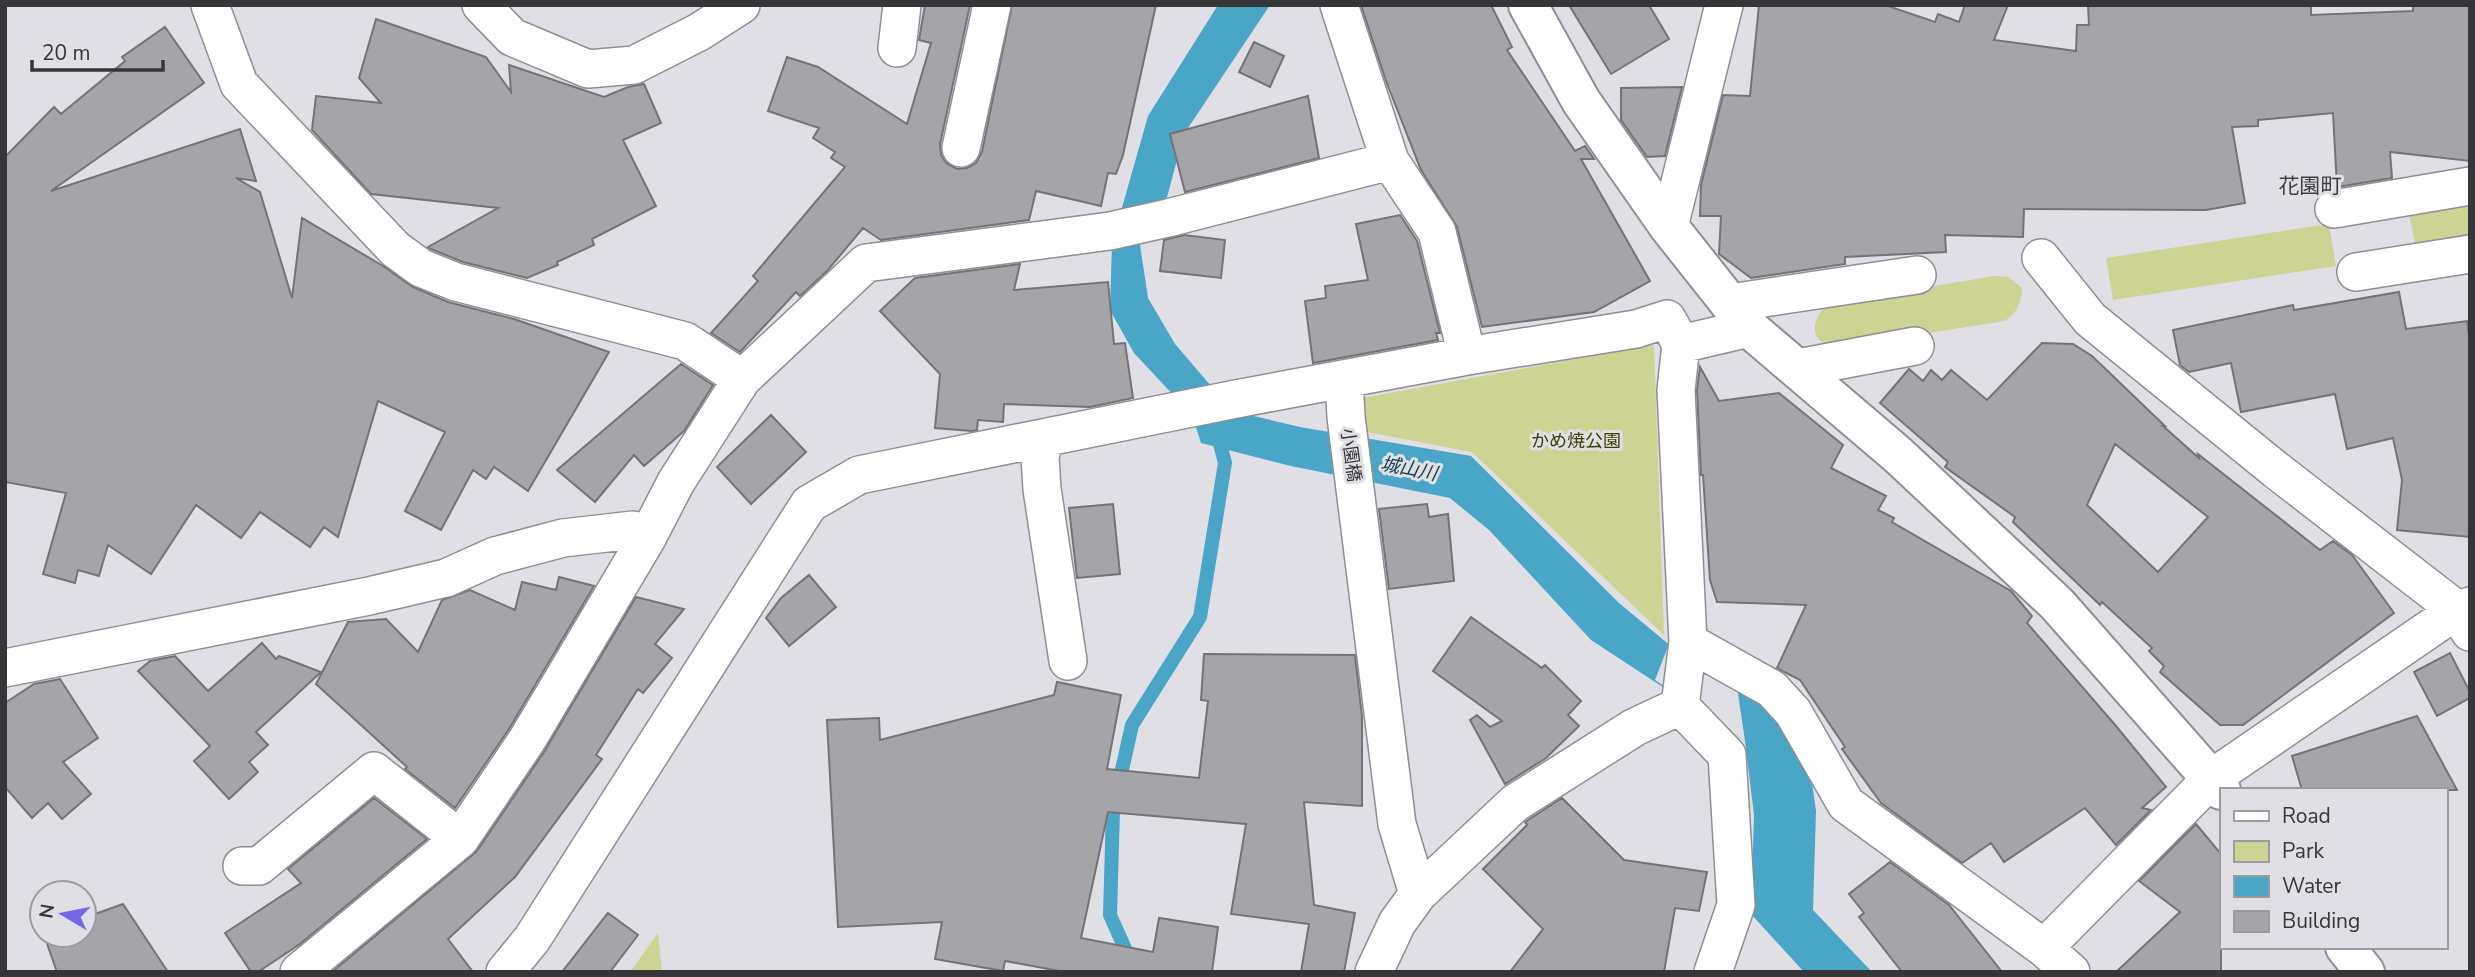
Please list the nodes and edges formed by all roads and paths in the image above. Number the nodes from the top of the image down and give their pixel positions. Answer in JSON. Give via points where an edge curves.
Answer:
{"nodes":[{"id":1,"x":211,"y":5,"type":"edge"},
{"id":2,"x":481,"y":5,"type":"edge"},
{"id":3,"x":741,"y":5,"type":"edge"},
{"id":4,"x":902,"y":5,"type":"edge"},
{"id":5,"x":992,"y":5,"type":"edge"},
{"id":6,"x":1339,"y":5,"type":"edge"},
{"id":7,"x":1528,"y":5,"type":"edge"},
{"id":8,"x":1724,"y":5,"type":"edge"},
{"id":9,"x":897,"y":48,"type":"dead end"},
{"id":10,"x":961,"y":148,"type":"dead end"},
{"id":11,"x":1390,"y":160,"type":"junction"},
{"id":12,"x":2470,"y":186,"type":"edge"},
{"id":13,"x":2334,"y":209,"type":"dead end"},
{"id":14,"x":1669,"y":227,"type":"junction"},
{"id":15,"x":2470,"y":254,"type":"edge"},
{"id":16,"x":2041,"y":258,"type":"dead end"},
{"id":17,"x":2356,"y":272,"type":"dead end"},
{"id":18,"x":1917,"y":275,"type":"dead end"},
{"id":19,"x":1739,"y":315,"type":"junction"},
{"id":20,"x":1682,"y":344,"type":"junction"},
{"id":21,"x":1915,"y":346,"type":"dead end"},
{"id":22,"x":1467,"y":356,"type":"junction"},
{"id":23,"x":1798,"y":368,"type":"junction"},
{"id":24,"x":742,"y":379,"type":"junction"},
{"id":25,"x":1344,"y":379,"type":"junction"},
{"id":26,"x":1044,"y":439,"type":"junction"},
{"id":27,"x":647,"y":538,"type":"junction"},
{"id":28,"x":2466,"y":616,"type":"edge"},
{"id":29,"x":1687,"y":643,"type":"junction"},
{"id":30,"x":1068,"y":661,"type":"dead end"},
{"id":31,"x":5,"y":668,"type":"edge"},
{"id":32,"x":1681,"y":704,"type":"junction"},
{"id":33,"x":2217,"y":784,"type":"edge"},
{"id":34,"x":460,"y":839,"type":"junction"},
{"id":35,"x":242,"y":866,"type":"dead end"},
{"id":36,"x":1418,"y":894,"type":"junction"},
{"id":37,"x":2044,"y":948,"type":"junction"},
{"id":38,"x":2348,"y":949,"type":"edge"},
{"id":39,"x":299,"y":972,"type":"edge"},
{"id":40,"x":505,"y":972,"type":"edge"},
{"id":41,"x":1374,"y":972,"type":"edge"},
{"id":42,"x":1713,"y":972,"type":"edge"},
{"id":43,"x":2071,"y":972,"type":"edge"},
{"id":44,"x":2365,"y":972,"type":"edge"}],
"edges":[{"from":1,"to":24,"type":"street","via":[[239,85],[395,249],[421,268],[456,282],[685,341]]},
{"from":2,"to":3,"type":"street","via":[[512,37],[588,69],[634,65]]},
{"from":4,"to":9,"type":"street"},
{"from":5,"to":10,"type":"street"},
{"from":6,"to":11,"type":"street"},
{"from":7,"to":14,"type":"street","via":[[1581,101]]},
{"from":8,"to":14,"type":"street"},
{"from":11,"to":22,"type":"street","via":[[1437,232]]},
{"from":11,"to":24,"type":"street","via":[[1110,230],[866,263]]},
{"from":12,"to":13,"type":"street"},
{"from":14,"to":19,"type":"street"},
{"from":15,"to":17,"type":"street"},
{"from":16,"to":28,"type":"street","via":[[2090,319]]},
{"from":18,"to":19,"type":"street"},
{"from":19,"to":20,"type":"street"},
{"from":19,"to":23,"type":"street"},
{"from":20,"to":22,"type":"street","via":[[1667,319],[1636,330]]},
{"from":20,"to":29,"type":"street","via":[[1676,390]]},
{"from":21,"to":23,"type":"street"},
{"from":22,"to":25,"type":"street"},
{"from":23,"to":33,"type":"street","via":[[2057,604]]},
{"from":24,"to":27,"type":"street","via":[[676,482]]},
{"from":25,"to":26,"type":"street"},
{"from":25,"to":36,"type":"street","name":"小園橋","via":[[1397,824]]},
{"from":26,"to":30,"type":"street","via":[[1042,489]]},
{"from":26,"to":40,"type":"street","via":[[859,475],[809,504],[531,939]]},
{"from":27,"to":31,"type":"street","via":[[634,530],[563,538],[495,556],[446,579]]},
{"from":27,"to":34,"type":"street","via":[[527,740]]},
{"from":28,"to":33,"type":"street"},
{"from":29,"to":32,"type":"street"},
{"from":29,"to":37,"type":"street","via":[[1772,689],[1793,712],[1846,804]]},
{"from":32,"to":36,"type":"street","via":[[1635,727],[1515,803]]},
{"from":32,"to":42,"type":"street","via":[[1727,755],[1736,905]]},
{"from":33,"to":37,"type":"street"},
{"from":34,"to":35,"type":"street","via":[[374,771],[259,866]]},
{"from":34,"to":39,"type":"street"},
{"from":36,"to":41,"type":"street","via":[[1397,923]]},
{"from":37,"to":43,"type":"street"},
{"from":38,"to":44,"type":"street"}]}
